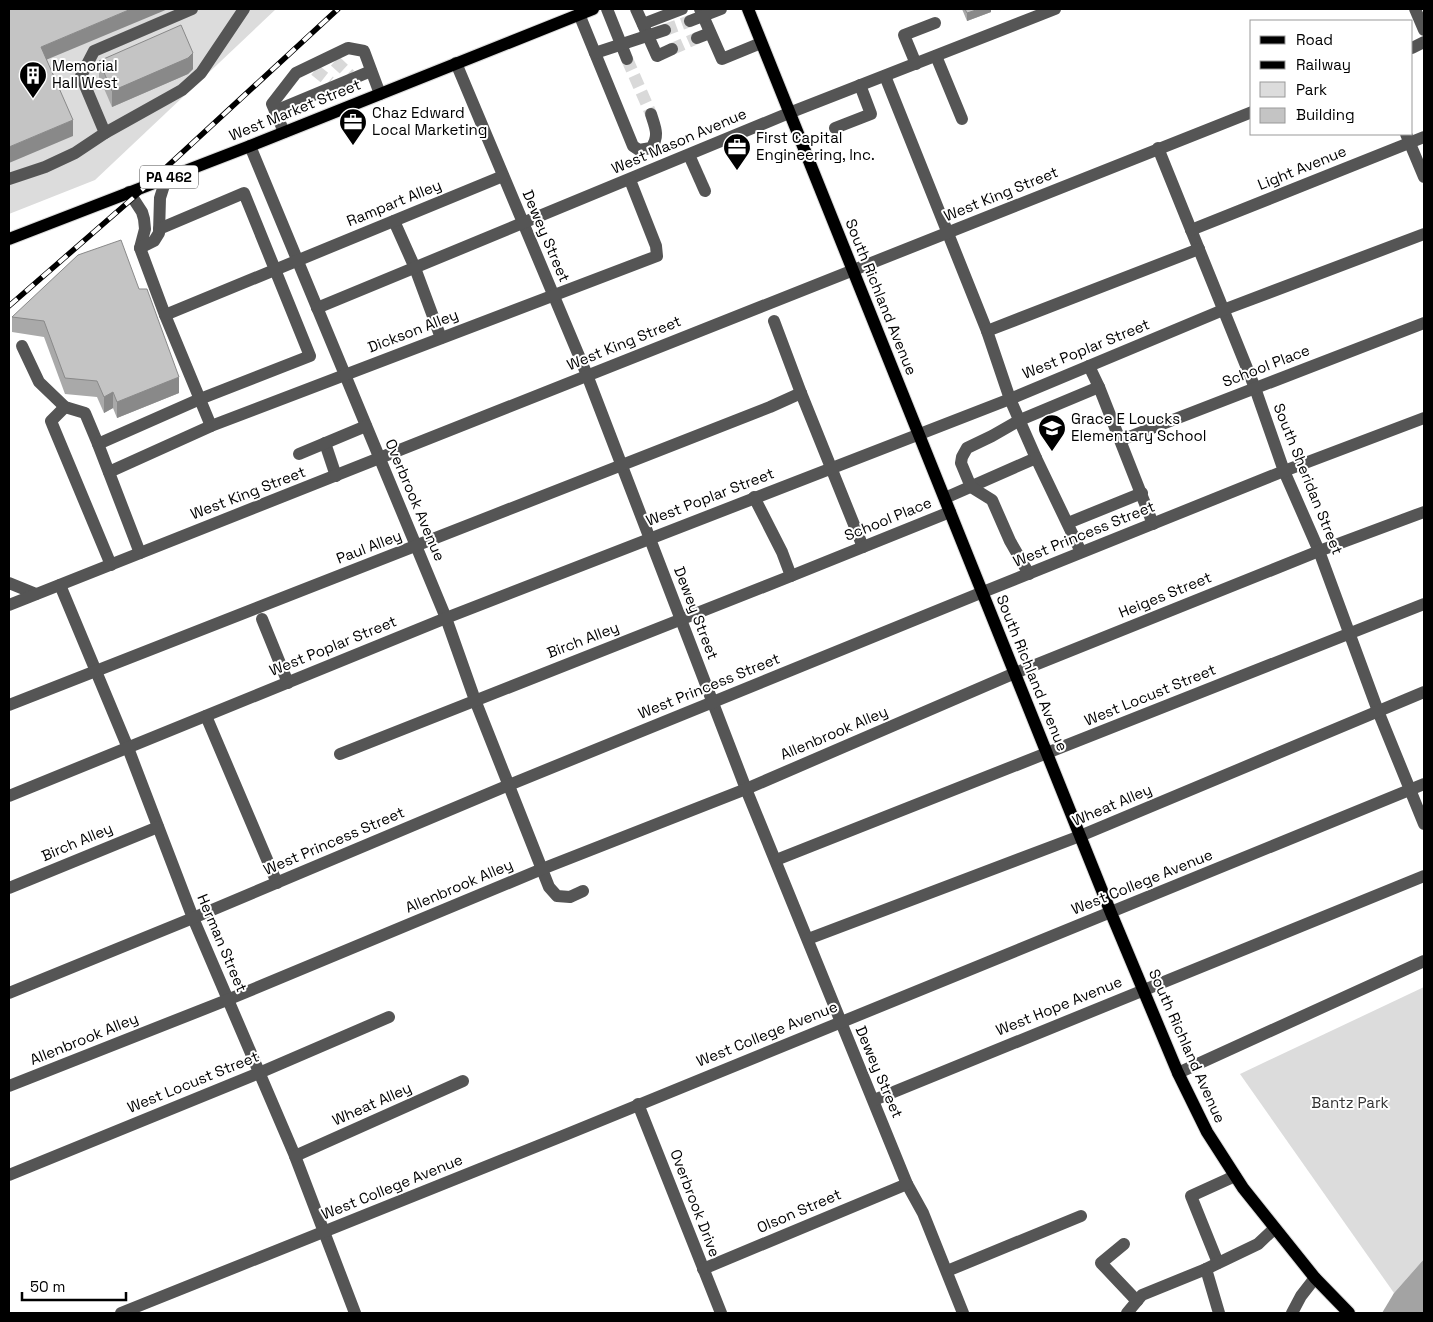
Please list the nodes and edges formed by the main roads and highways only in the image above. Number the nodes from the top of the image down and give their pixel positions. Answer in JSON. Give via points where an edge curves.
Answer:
{"nodes":[{"id":1,"x":748,"y":9,"type":"edge"},
{"id":2,"x":586,"y":11,"type":"edge"},
{"id":3,"x":9,"y":239,"type":"edge"},
{"id":4,"x":1349,"y":1313,"type":"edge"}],
"edges":[{"from":1,"to":4,"type":"main road","name":"South Richland Avenue","via":[[1178,1073],[1207,1132],[1235,1176],[1274,1229]]},
{"from":2,"to":3,"type":"main road","name":"West Market Street","number":"PA 462"}]}
